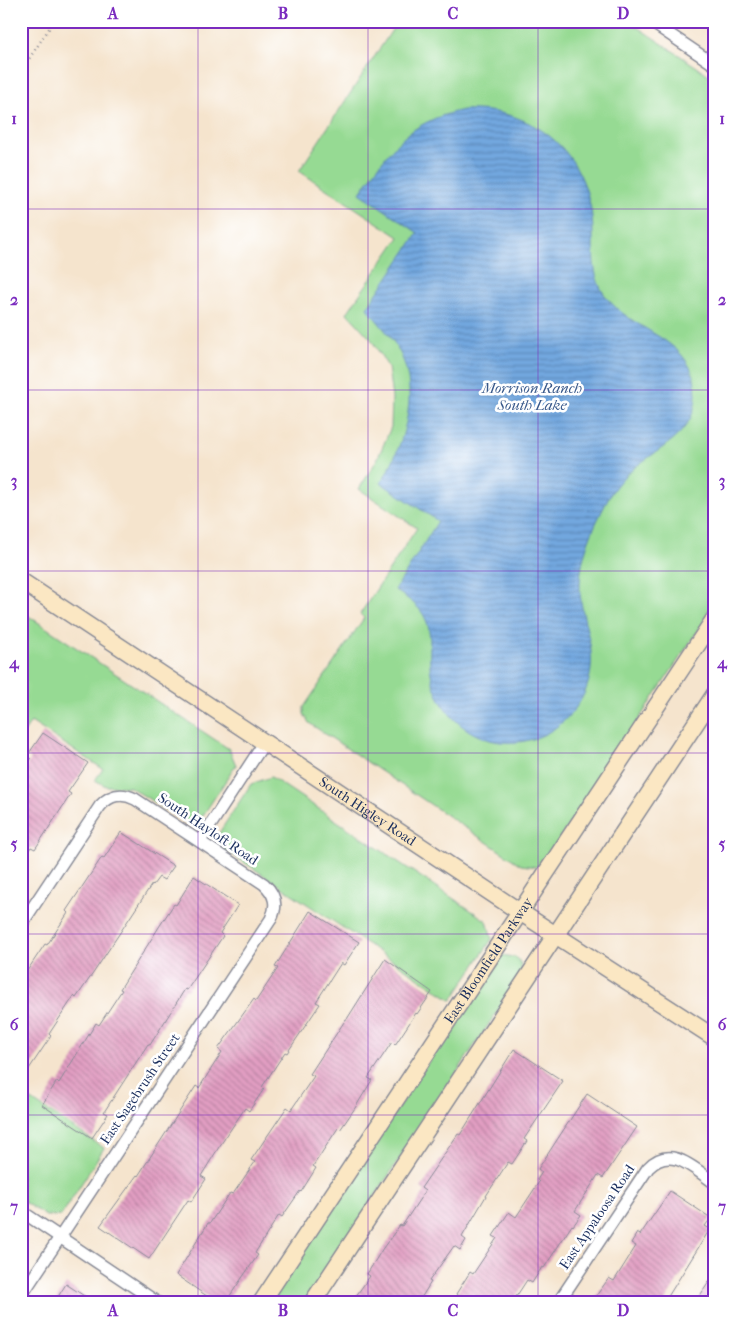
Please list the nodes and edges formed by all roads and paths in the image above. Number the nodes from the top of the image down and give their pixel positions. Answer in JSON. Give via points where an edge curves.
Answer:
{"nodes":[{"id":1,"x":54,"y":21,"type":"edge"},
{"id":2,"x":650,"y":21,"type":"edge"},
{"id":3,"x":715,"y":65,"type":"edge"},
{"id":4,"x":21,"y":71,"type":"edge"},
{"id":5,"x":21,"y":581,"type":"edge"},
{"id":6,"x":715,"y":618,"type":"edge"},
{"id":7,"x":715,"y":694,"type":"edge"},
{"id":8,"x":264,"y":743,"type":"junction"},
{"id":9,"x":200,"y":842,"type":"junction"},
{"id":10,"x":274,"y":896,"type":"joint"},
{"id":11,"x":520,"y":912,"type":"junction"},
{"id":12,"x":21,"y":926,"type":"edge"},
{"id":13,"x":555,"y":935,"type":"junction"},
{"id":14,"x":715,"y":1038,"type":"edge"},
{"id":15,"x":715,"y":1183,"type":"edge"},
{"id":16,"x":21,"y":1211,"type":"edge"},
{"id":17,"x":60,"y":1237,"type":"junction"},
{"id":18,"x":21,"y":1296,"type":"edge"},
{"id":19,"x":158,"y":1303,"type":"edge"},
{"id":20,"x":261,"y":1303,"type":"edge"},
{"id":21,"x":312,"y":1303,"type":"edge"},
{"id":22,"x":558,"y":1303,"type":"edge"}],
"edges":[{"from":1,"to":4,"type":"path"},
{"from":2,"to":3,"type":"street"},
{"from":5,"to":8,"type":"street","name":"South Higley Road"},
{"from":6,"to":11,"type":"street","name":"East Bloomfield Parkway"},
{"from":7,"to":13,"type":"street"},
{"from":8,"to":9,"type":"street"},
{"from":8,"to":11,"type":"street","name":"South Higley Road"},
{"from":9,"to":10,"type":"street","name":"South Hayloft Road","via":[[264,884]]},
{"from":9,"to":12,"type":"street","name":"South Hayloft Road","via":[[128,795],[112,796],[100,806]]},
{"from":10,"to":17,"type":"street","name":"East Sagebrush Street","via":[[276,904],[271,919]]},
{"from":11,"to":13,"type":"street","name":"South Higley Road"},
{"from":11,"to":20,"type":"street","name":"East Bloomfield Parkway"},
{"from":13,"to":14,"type":"street","name":"South Higley Road"},
{"from":13,"to":21,"type":"street"},
{"from":15,"to":22,"type":"street","name":"East Appaloosa Road","via":[[678,1159],[668,1157],[654,1162]]},
{"from":16,"to":17,"type":"street"},
{"from":17,"to":18,"type":"street","name":"East Sagebrush Street"},
{"from":17,"to":19,"type":"street"}]}
